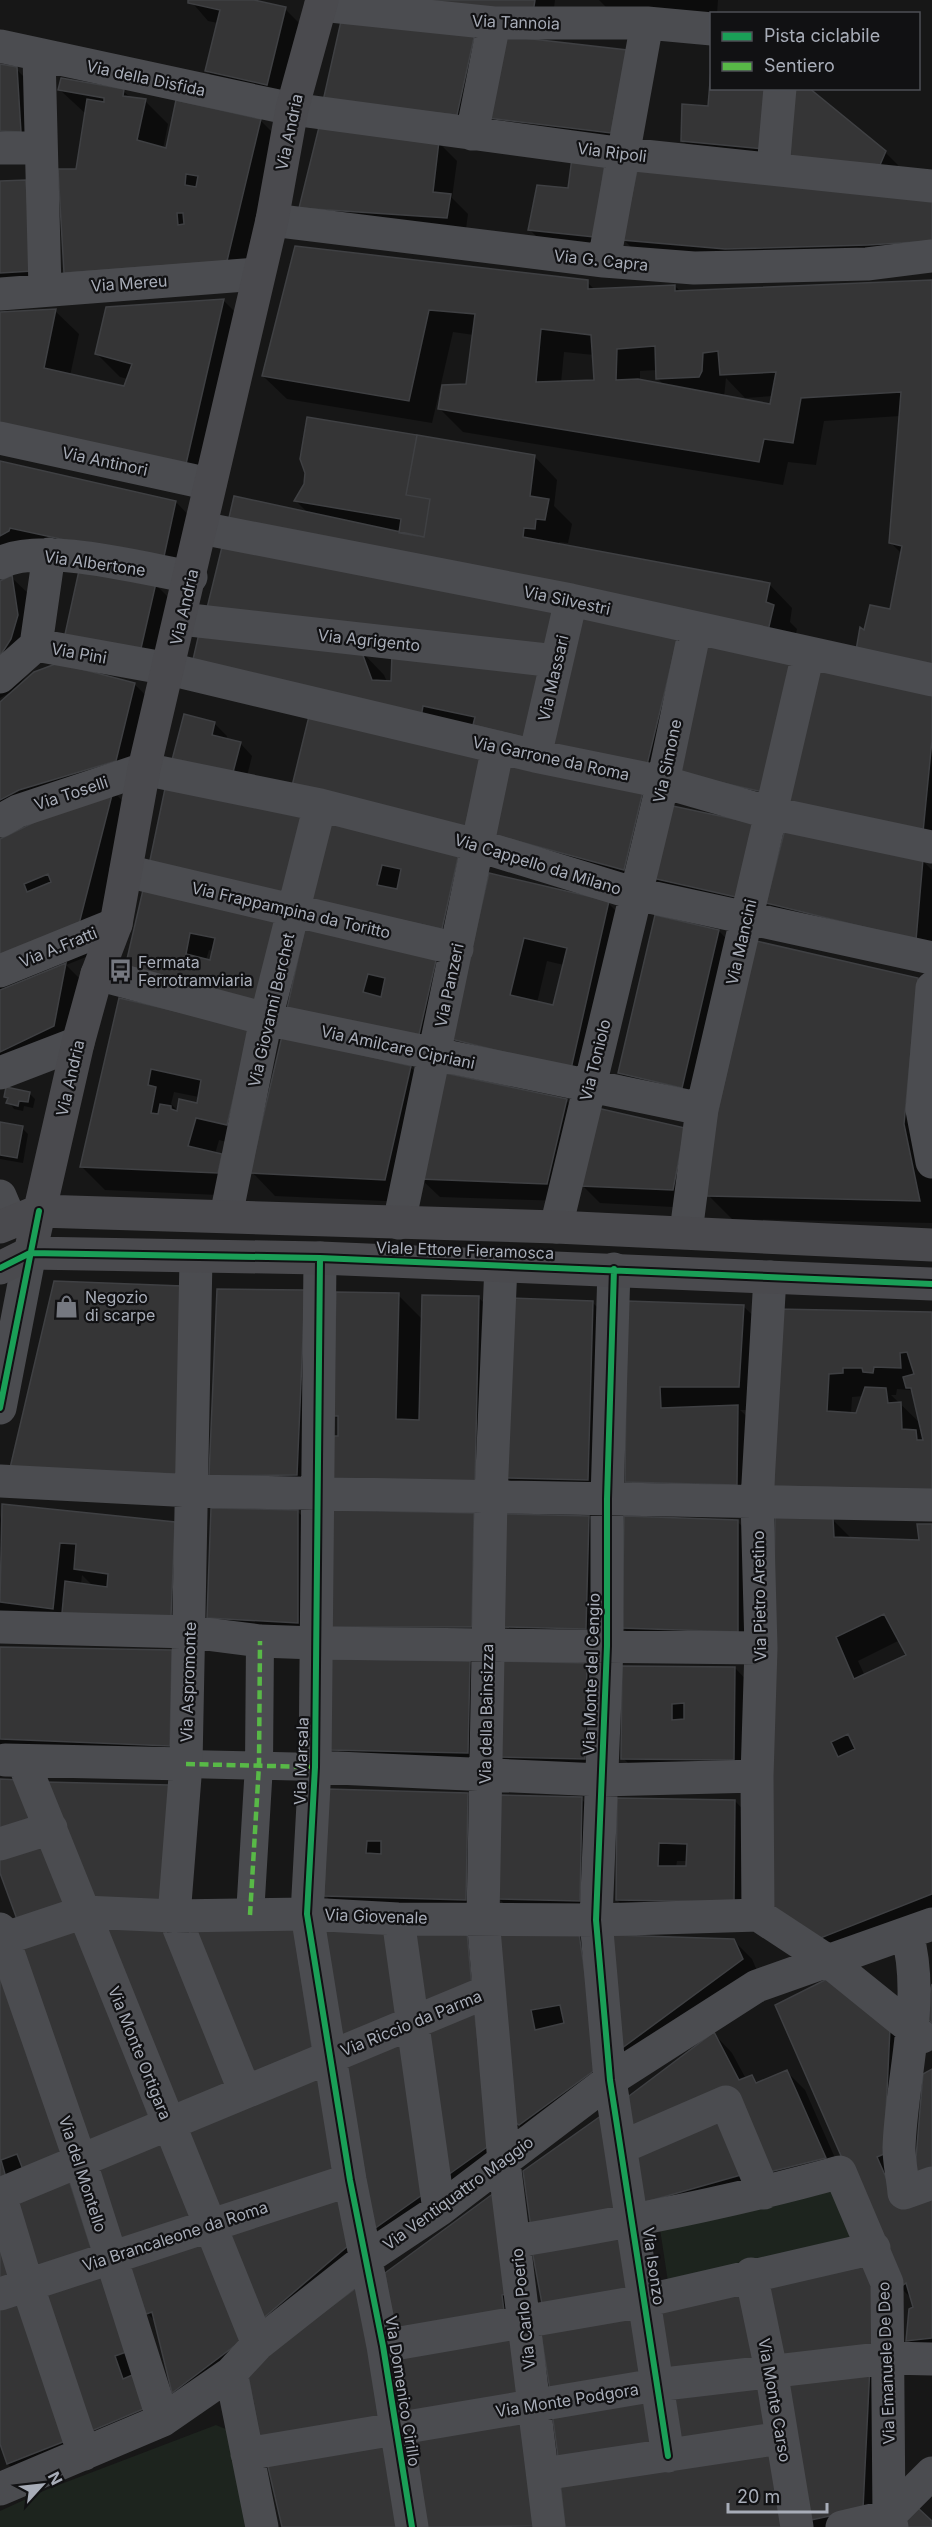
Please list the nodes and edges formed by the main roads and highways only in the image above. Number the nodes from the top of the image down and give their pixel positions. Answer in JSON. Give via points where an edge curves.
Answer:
{"nodes":[{"id":1,"x":321,"y":2,"type":"edge"},
{"id":2,"x":12,"y":1214,"type":"edge"},
{"id":3,"x":932,"y":1245,"type":"edge"},
{"id":4,"x":30,"y":1253,"type":"junction"},
{"id":5,"x":0,"y":1268,"type":"edge"},
{"id":6,"x":932,"y":1284,"type":"edge"}],
"edges":[{"from":1,"to":2,"type":"main road","name":"Via Andria","via":[[292,109],[272,220],[144,769],[116,924],[78,1043]]},
{"from":2,"to":3,"type":"main road","name":"Viale Ettore Fieramosca","via":[[226,1216],[556,1227]]},
{"from":2,"to":4,"type":"main road","name":"Via Andria"},
{"from":4,"to":5,"type":"main road","name":"Viale Ettore Fieramosca"},
{"from":4,"to":6,"type":"main road","name":"Viale Ettore Fieramosca","via":[[320,1258]]}]}
